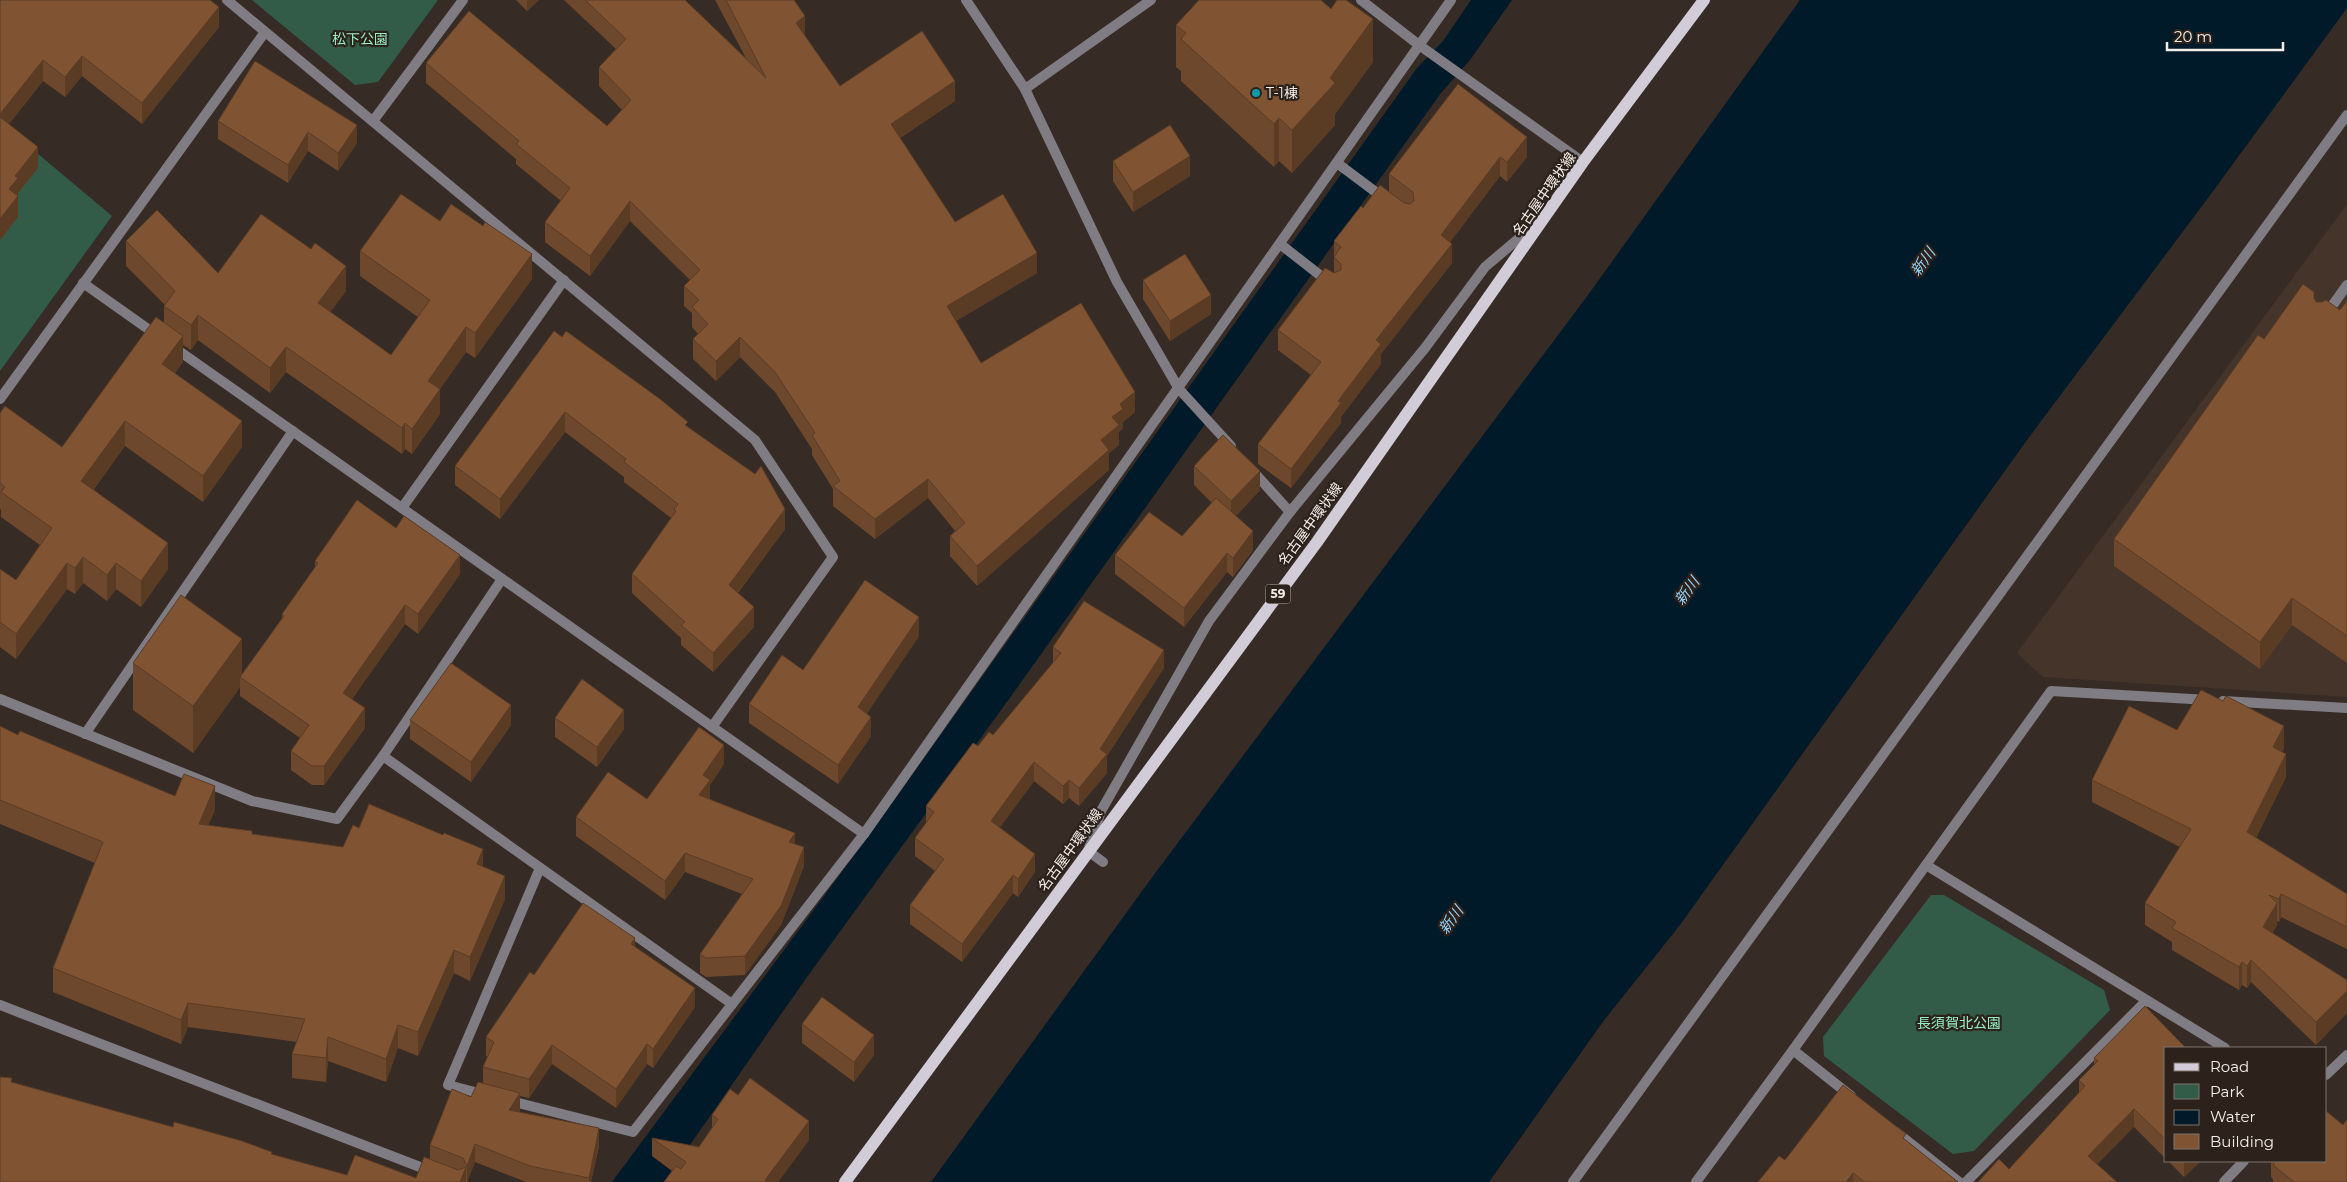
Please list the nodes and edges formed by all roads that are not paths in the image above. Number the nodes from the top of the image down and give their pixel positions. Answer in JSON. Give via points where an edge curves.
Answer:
{"nodes":[{"id":1,"x":227,"y":0,"type":"edge"},
{"id":2,"x":463,"y":0,"type":"edge"},
{"id":3,"x":966,"y":0,"type":"edge"},
{"id":4,"x":1151,"y":0,"type":"edge"},
{"id":5,"x":1360,"y":0,"type":"edge"},
{"id":6,"x":1451,"y":0,"type":"edge"},
{"id":7,"x":1704,"y":0,"type":"edge"},
{"id":8,"x":265,"y":32,"type":"junction"},
{"id":9,"x":1419,"y":45,"type":"junction"},
{"id":10,"x":1025,"y":90,"type":"junction"},
{"id":11,"x":2347,"y":115,"type":"edge"},
{"id":12,"x":373,"y":121,"type":"junction"},
{"id":13,"x":1583,"y":162,"type":"junction"},
{"id":14,"x":1339,"y":164,"type":"junction"},
{"id":15,"x":1394,"y":206,"type":"edge"},
{"id":16,"x":1551,"y":211,"type":"junction"},
{"id":17,"x":1281,"y":245,"type":"junction"},
{"id":18,"x":564,"y":280,"type":"junction"},
{"id":19,"x":83,"y":283,"type":"junction"},
{"id":20,"x":2347,"y":285,"type":"edge"},
{"id":21,"x":1335,"y":286,"type":"edge"},
{"id":22,"x":2320,"y":323,"type":"edge"},
{"id":23,"x":1179,"y":389,"type":"junction"},
{"id":24,"x":0,"y":400,"type":"edge"},
{"id":25,"x":293,"y":431,"type":"junction"},
{"id":26,"x":402,"y":508,"type":"junction"},
{"id":27,"x":1290,"y":512,"type":"junction"},
{"id":28,"x":502,"y":579,"type":"junction"},
{"id":29,"x":0,"y":699,"type":"edge"},
{"id":30,"x":2347,"y":708,"type":"edge"},
{"id":31,"x":712,"y":727,"type":"junction"},
{"id":32,"x":85,"y":734,"type":"junction"},
{"id":33,"x":383,"y":756,"type":"junction"},
{"id":34,"x":864,"y":834,"type":"junction"},
{"id":35,"x":1088,"y":851,"type":"junction"},
{"id":36,"x":1103,"y":862,"type":"dead end"},
{"id":37,"x":1926,"y":865,"type":"junction"},
{"id":38,"x":540,"y":868,"type":"junction"},
{"id":39,"x":2146,"y":1001,"type":"junction"},
{"id":40,"x":732,"y":1004,"type":"junction"},
{"id":41,"x":0,"y":1006,"type":"edge"},
{"id":42,"x":2223,"y":1047,"type":"edge"},
{"id":43,"x":1793,"y":1050,"type":"junction"},
{"id":44,"x":2347,"y":1055,"type":"edge"},
{"id":45,"x":2327,"y":1074,"type":"edge"},
{"id":46,"x":1861,"y":1104,"type":"edge"},
{"id":47,"x":1884,"y":1122,"type":"edge"},
{"id":48,"x":2243,"y":1162,"type":"edge"},
{"id":49,"x":442,"y":1175,"type":"edge"},
{"id":50,"x":845,"y":1182,"type":"edge"},
{"id":51,"x":1573,"y":1182,"type":"edge"},
{"id":52,"x":1696,"y":1182,"type":"edge"},
{"id":53,"x":1959,"y":1182,"type":"edge"},
{"id":54,"x":1966,"y":1182,"type":"edge"},
{"id":55,"x":2224,"y":1182,"type":"edge"}],
"edges":[{"from":1,"to":8,"type":"street"},
{"from":2,"to":12,"type":"street"},
{"from":3,"to":10,"type":"street"},
{"from":4,"to":10,"type":"street"},
{"from":5,"to":9,"type":"street"},
{"from":6,"to":9,"type":"street"},
{"from":7,"to":13,"type":"main road","name":"名古屋中環状線","number":"59"},
{"from":8,"to":12,"type":"street"},
{"from":8,"to":19,"type":"street"},
{"from":9,"to":13,"type":"street"},
{"from":9,"to":14,"type":"street"},
{"from":10,"to":23,"type":"street","via":[[1117,282]]},
{"from":11,"to":51,"type":"street"},
{"from":12,"to":18,"type":"street"},
{"from":13,"to":16,"type":"main road","name":"名古屋中環状線","number":"59"},
{"from":14,"to":15,"type":"street"},
{"from":14,"to":17,"type":"street"},
{"from":16,"to":27,"type":"street","via":[[1485,267],[1425,348]]},
{"from":16,"to":35,"type":"main road","name":"名古屋中環状線","number":"59","via":[[1317,542]]},
{"from":17,"to":21,"type":"street"},
{"from":17,"to":23,"type":"street"},
{"from":18,"to":26,"type":"street"},
{"from":18,"to":31,"type":"street","via":[[755,440],[833,557]]},
{"from":19,"to":24,"type":"street"},
{"from":19,"to":25,"type":"street"},
{"from":20,"to":22,"type":"street"},
{"from":23,"to":27,"type":"street"},
{"from":23,"to":34,"type":"street"},
{"from":25,"to":26,"type":"street"},
{"from":25,"to":32,"type":"street"},
{"from":26,"to":28,"type":"street"},
{"from":27,"to":35,"type":"street","via":[[1209,621],[1100,811]]},
{"from":28,"to":31,"type":"street"},
{"from":28,"to":33,"type":"street"},
{"from":29,"to":32,"type":"street"},
{"from":30,"to":37,"type":"street","via":[[2051,691]]},
{"from":31,"to":34,"type":"street"},
{"from":32,"to":33,"type":"street","via":[[252,801],[337,819]]},
{"from":33,"to":38,"type":"street"},
{"from":34,"to":40,"type":"street"},
{"from":35,"to":36,"type":"street"},
{"from":35,"to":50,"type":"main road","name":"名古屋中環状線","number":"59"},
{"from":37,"to":39,"type":"street"},
{"from":37,"to":43,"type":"street"},
{"from":38,"to":40,"type":"street"},
{"from":38,"to":40,"type":"street","via":[[448,1085],[633,1132]]},
{"from":39,"to":42,"type":"street"},
{"from":39,"to":54,"type":"street"},
{"from":41,"to":49,"type":"street"},
{"from":43,"to":46,"type":"street"},
{"from":43,"to":52,"type":"street"},
{"from":44,"to":45,"type":"street"},
{"from":47,"to":53,"type":"street"},
{"from":48,"to":55,"type":"street"}]}
